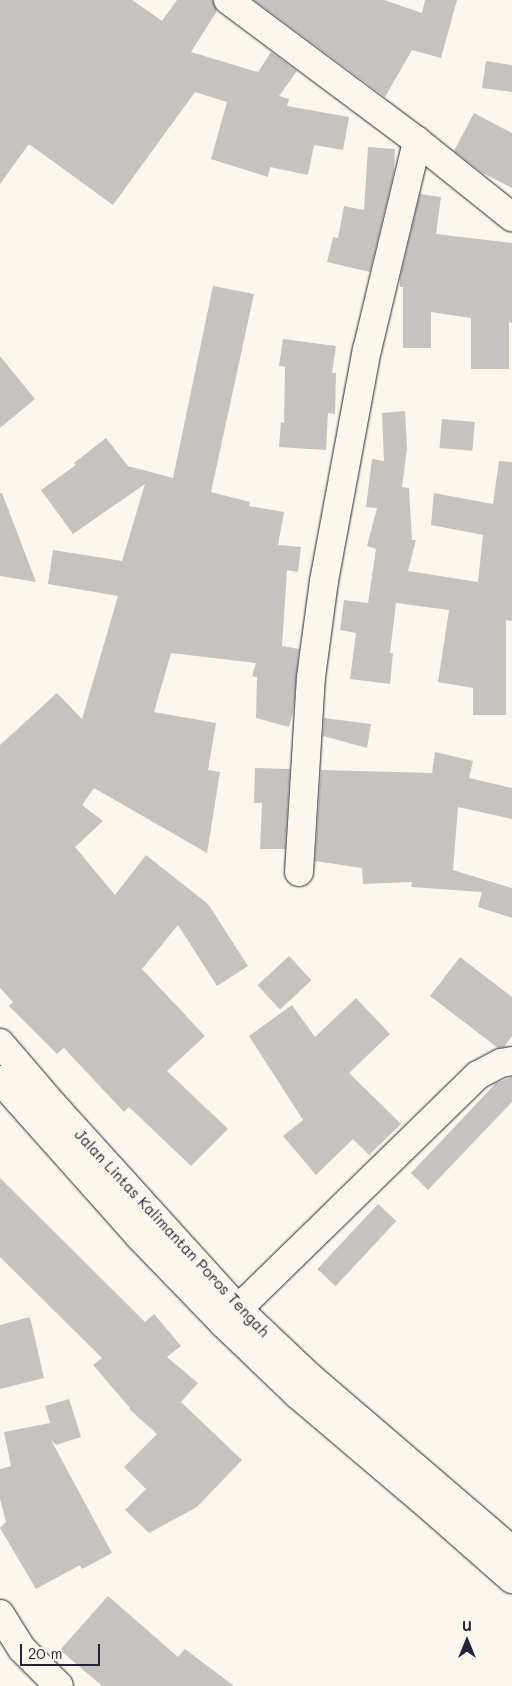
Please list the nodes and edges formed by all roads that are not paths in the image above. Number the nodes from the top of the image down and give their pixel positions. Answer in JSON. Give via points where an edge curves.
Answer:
{"nodes":[{"id":1,"x":228,"y":0,"type":"edge"},
{"id":2,"x":417,"y":141,"type":"junction"},
{"id":3,"x":512,"y":217,"type":"edge"},
{"id":4,"x":299,"y":872,"type":"dead end"},
{"id":5,"x":0,"y":1044,"type":"edge"},
{"id":6,"x":512,"y":1061,"type":"edge"},
{"id":7,"x":0,"y":1080,"type":"edge"},
{"id":8,"x":238,"y":1309,"type":"junction"},
{"id":9,"x":509,"y":1563,"type":"edge"},
{"id":10,"x":0,"y":1614,"type":"edge"},
{"id":11,"x":45,"y":1681,"type":"edge"}],
"edges":[{"from":1,"to":2,"type":"street"},
{"from":2,"to":3,"type":"street"},
{"from":2,"to":4,"type":"street","via":[[368,350],[324,581],[310,677]]},
{"from":5,"to":8,"type":"street","name":"Jalan Lintas Kalimantan Poros Tengah"},
{"from":6,"to":8,"type":"street","via":[[478,1075]]},
{"from":7,"to":9,"type":"street","name":"Jalan Lintas Kalimantan Poros Tengah","via":[[139,1236],[298,1395]]},
{"from":8,"to":9,"type":"street","name":"Jalan Lintas Kalimantan Poros Tengah"},
{"from":10,"to":11,"type":"street"}]}
